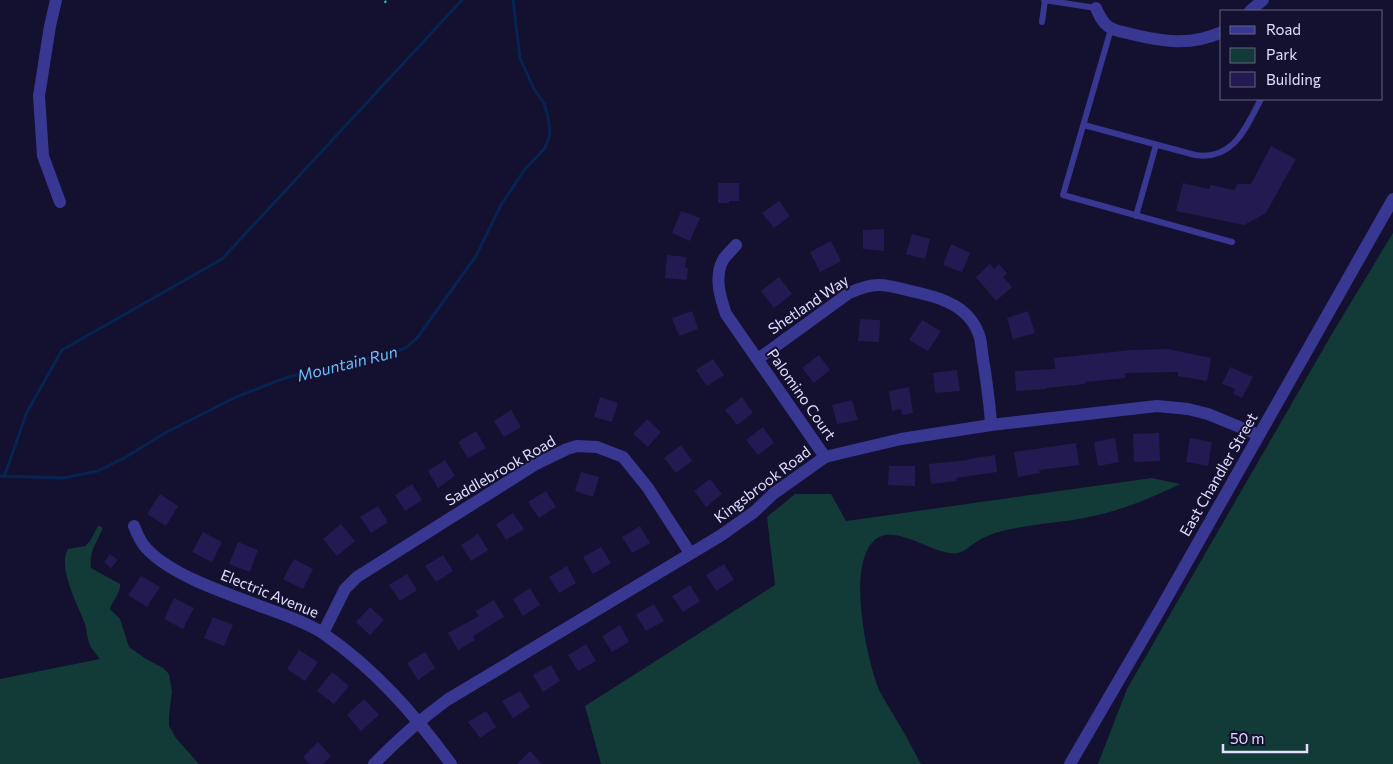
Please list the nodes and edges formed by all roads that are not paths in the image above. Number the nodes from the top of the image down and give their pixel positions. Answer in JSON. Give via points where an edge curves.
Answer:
{"nodes":[{"id":1,"x":56,"y":0,"type":"edge"},
{"id":2,"x":1045,"y":0,"type":"edge"},
{"id":3,"x":1263,"y":0,"type":"edge"},
{"id":4,"x":1096,"y":8,"type":"joint"},
{"id":5,"x":1251,"y":10,"type":"edge"},
{"id":6,"x":1042,"y":22,"type":"dead end"},
{"id":7,"x":1111,"y":29,"type":"junction"},
{"id":8,"x":1220,"y":33,"type":"edge"},
{"id":9,"x":1260,"y":100,"type":"edge"},
{"id":10,"x":1084,"y":125,"type":"junction"},
{"id":11,"x":1156,"y":145,"type":"junction"},
{"id":12,"x":1393,"y":199,"type":"edge"},
{"id":13,"x":60,"y":202,"type":"dead end"},
{"id":14,"x":1136,"y":216,"type":"junction"},
{"id":15,"x":1232,"y":242,"type":"dead end"},
{"id":16,"x":736,"y":245,"type":"dead end"},
{"id":17,"x":758,"y":359,"type":"junction"},
{"id":18,"x":991,"y":426,"type":"junction"},
{"id":19,"x":1259,"y":435,"type":"junction"},
{"id":20,"x":825,"y":457,"type":"junction"},
{"id":21,"x":134,"y":526,"type":"dead end"},
{"id":22,"x":690,"y":553,"type":"junction"},
{"id":23,"x":323,"y":633,"type":"junction"},
{"id":24,"x":419,"y":721,"type":"junction"},
{"id":25,"x":374,"y":764,"type":"edge"},
{"id":26,"x":451,"y":764,"type":"edge"},
{"id":27,"x":1070,"y":764,"type":"edge"}],
"edges":[{"from":1,"to":13,"type":"street","via":[[39,96],[43,156]]},
{"from":2,"to":4,"type":"lane"},
{"from":2,"to":6,"type":"lane"},
{"from":3,"to":5,"type":"street"},
{"from":4,"to":7,"type":"street"},
{"from":7,"to":8,"type":"street","via":[[1178,43],[1197,41]]},
{"from":7,"to":10,"type":"lane"},
{"from":9,"to":11,"type":"lane","via":[[1242,133],[1226,150],[1200,156]]},
{"from":10,"to":11,"type":"lane"},
{"from":10,"to":14,"type":"lane","via":[[1063,196]]},
{"from":11,"to":14,"type":"lane"},
{"from":12,"to":19,"type":"street","name":"East Chandler Street"},
{"from":14,"to":15,"type":"lane"},
{"from":16,"to":17,"type":"street","name":"Palomino Court","via":[[723,261],[719,279],[720,298],[737,332]]},
{"from":17,"to":18,"type":"street","name":"Shetland Way","via":[[849,293],[862,288],[877,284],[940,298],[965,313],[980,338]]},
{"from":17,"to":20,"type":"street","name":"Palomino Court"},
{"from":18,"to":19,"type":"street","name":"Kingsbrook Road","via":[[1157,406],[1208,414]]},
{"from":18,"to":20,"type":"street","name":"Kingsbrook Road","via":[[901,439]]},
{"from":19,"to":27,"type":"street","name":"East Chandler Street"},
{"from":20,"to":22,"type":"street","name":"Kingsbrook Road","via":[[754,512]]},
{"from":21,"to":23,"type":"street","name":"Electric Avenue","via":[[146,549],[172,568]]},
{"from":22,"to":23,"type":"street","name":"Saddlebrook Road","via":[[648,488],[623,457],[597,447],[577,446],[536,464],[357,577],[346,588]]},
{"from":22,"to":24,"type":"street","name":"Kingsbrook Road","via":[[447,700]]},
{"from":23,"to":24,"type":"street","name":"Electric Avenue","via":[[377,677]]},
{"from":24,"to":25,"type":"street","name":"Kingsbrook Road"},
{"from":24,"to":26,"type":"street","name":"Electric Avenue"}]}
